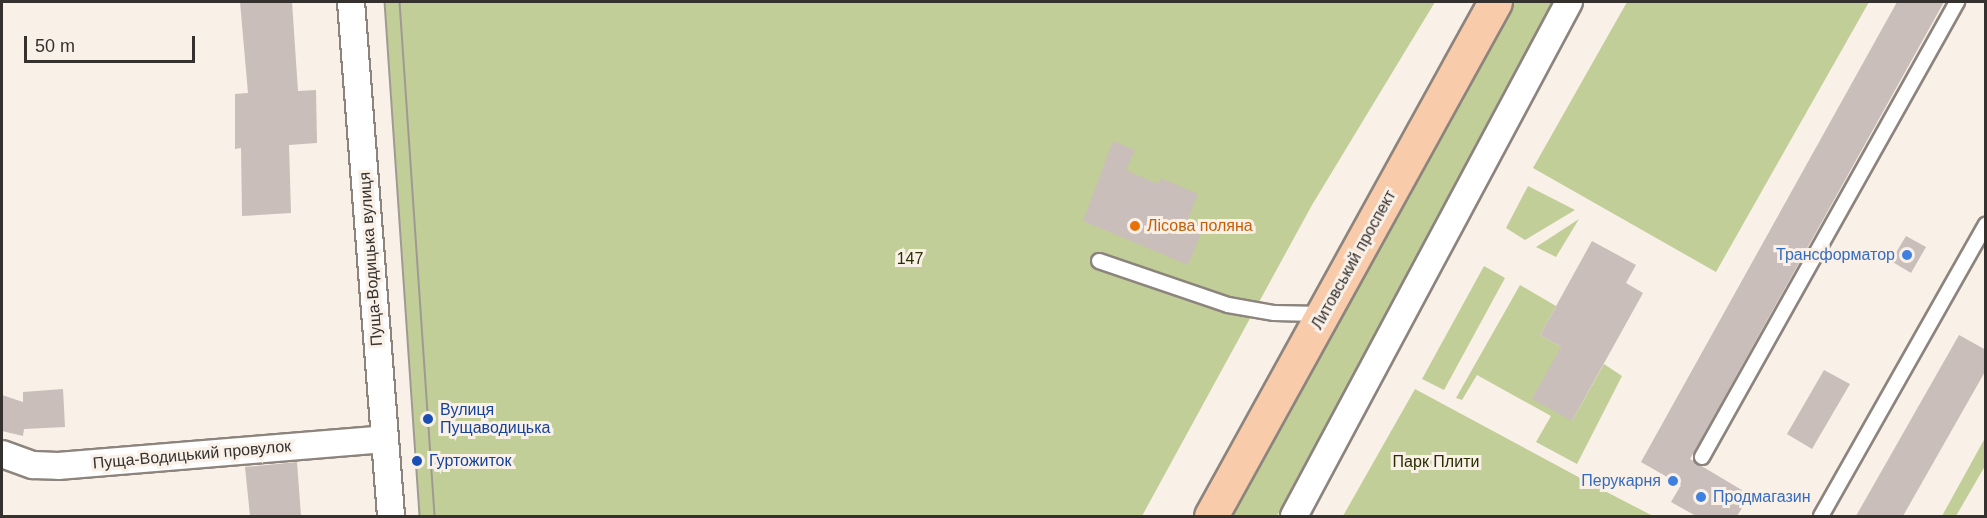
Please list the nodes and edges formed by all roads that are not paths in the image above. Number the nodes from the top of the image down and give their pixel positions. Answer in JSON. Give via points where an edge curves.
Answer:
{"nodes":[{"id":1,"x":351,"y":2,"type":"edge"},
{"id":2,"x":1495,"y":2,"type":"edge"},
{"id":3,"x":1569,"y":2,"type":"edge"},
{"id":4,"x":1957,"y":2,"type":"edge"},
{"id":5,"x":1986,"y":224,"type":"edge"},
{"id":6,"x":1099,"y":261,"type":"dead end"},
{"id":7,"x":1325,"y":314,"type":"junction"},
{"id":8,"x":386,"y":439,"type":"junction"},
{"id":9,"x":2,"y":453,"type":"edge"},
{"id":10,"x":1702,"y":457,"type":"dead end"},
{"id":11,"x":392,"y":516,"type":"edge"},
{"id":12,"x":1211,"y":516,"type":"edge"},
{"id":13,"x":1294,"y":516,"type":"edge"},
{"id":14,"x":1821,"y":516,"type":"edge"}],
"edges":[{"from":1,"to":8,"type":"street","name":"Пуща-Водицька вулиця"},
{"from":2,"to":7,"type":"main road","name":"Литовський проспект"},
{"from":3,"to":13,"type":"street"},
{"from":4,"to":10,"type":"lane"},
{"from":5,"to":14,"type":"lane"},
{"from":6,"to":7,"type":"lane","via":[[1228,305],[1275,313]]},
{"from":7,"to":12,"type":"main road","name":"Литовський проспект"},
{"from":8,"to":9,"type":"street","name":"Пуща-Водицький провулок","via":[[58,466],[33,465]]},
{"from":8,"to":11,"type":"street","name":"Пуща-Водицька вулиця"}]}
